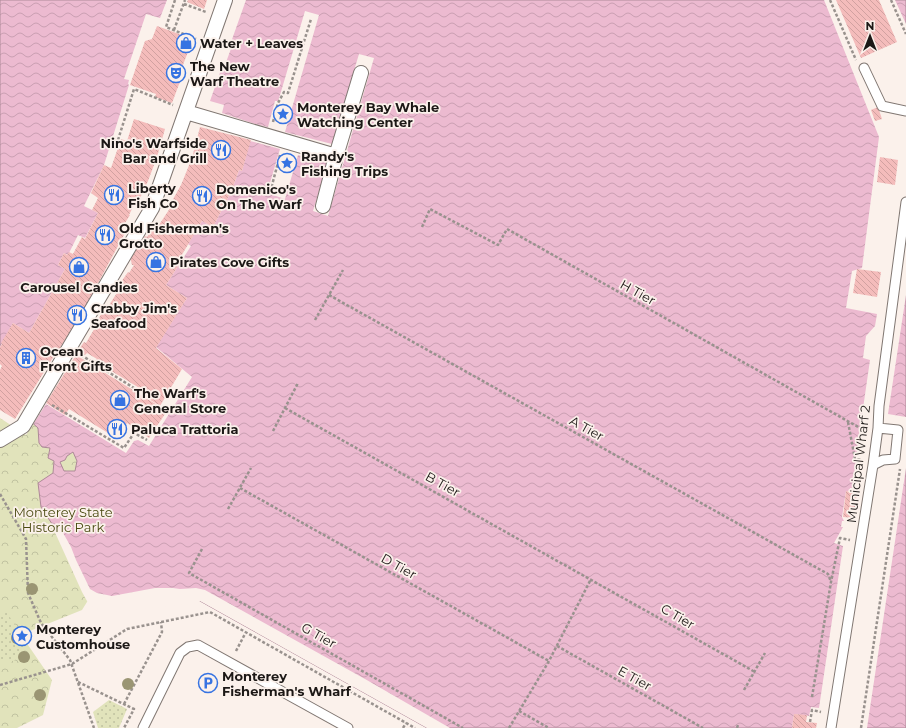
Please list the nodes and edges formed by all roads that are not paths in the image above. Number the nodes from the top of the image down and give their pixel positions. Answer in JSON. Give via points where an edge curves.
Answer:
{"nodes":[{"id":1,"x":225,"y":0,"type":"edge"},
{"id":2,"x":861,"y":66,"type":"road end"},
{"id":3,"x":362,"y":74,"type":"dead end"},
{"id":4,"x":186,"y":111,"type":"junction"},
{"id":5,"x":906,"y":111,"type":"edge"},
{"id":6,"x":336,"y":156,"type":"junction"},
{"id":7,"x":906,"y":202,"type":"edge"},
{"id":8,"x":323,"y":206,"type":"dead end"},
{"id":9,"x":878,"y":428,"type":"junction"},
{"id":10,"x":0,"y":440,"type":"edge"},
{"id":11,"x":873,"y":465,"type":"junction"},
{"id":12,"x":143,"y":728,"type":"edge"},
{"id":13,"x":348,"y":728,"type":"edge"},
{"id":14,"x":831,"y":728,"type":"edge"}],
"edges":[{"from":1,"to":4,"type":"street"},
{"from":2,"to":5,"type":"lane","via":[[882,106]]},
{"from":3,"to":6,"type":"street"},
{"from":4,"to":6,"type":"street"},
{"from":4,"to":10,"type":"street","via":[[152,208],[23,426]]},
{"from":6,"to":8,"type":"street"},
{"from":7,"to":9,"type":"lane","name":"Municipal Wharf 2"},
{"from":9,"to":11,"type":"lane","name":"Municipal Wharf 2"},
{"from":9,"to":11,"type":"lane","via":[[898,430],[895,459],[883,460]]},
{"from":11,"to":14,"type":"lane","name":"Municipal Wharf 2"},
{"from":12,"to":13,"type":"lane","via":[[180,653],[188,647],[198,645]]}]}
